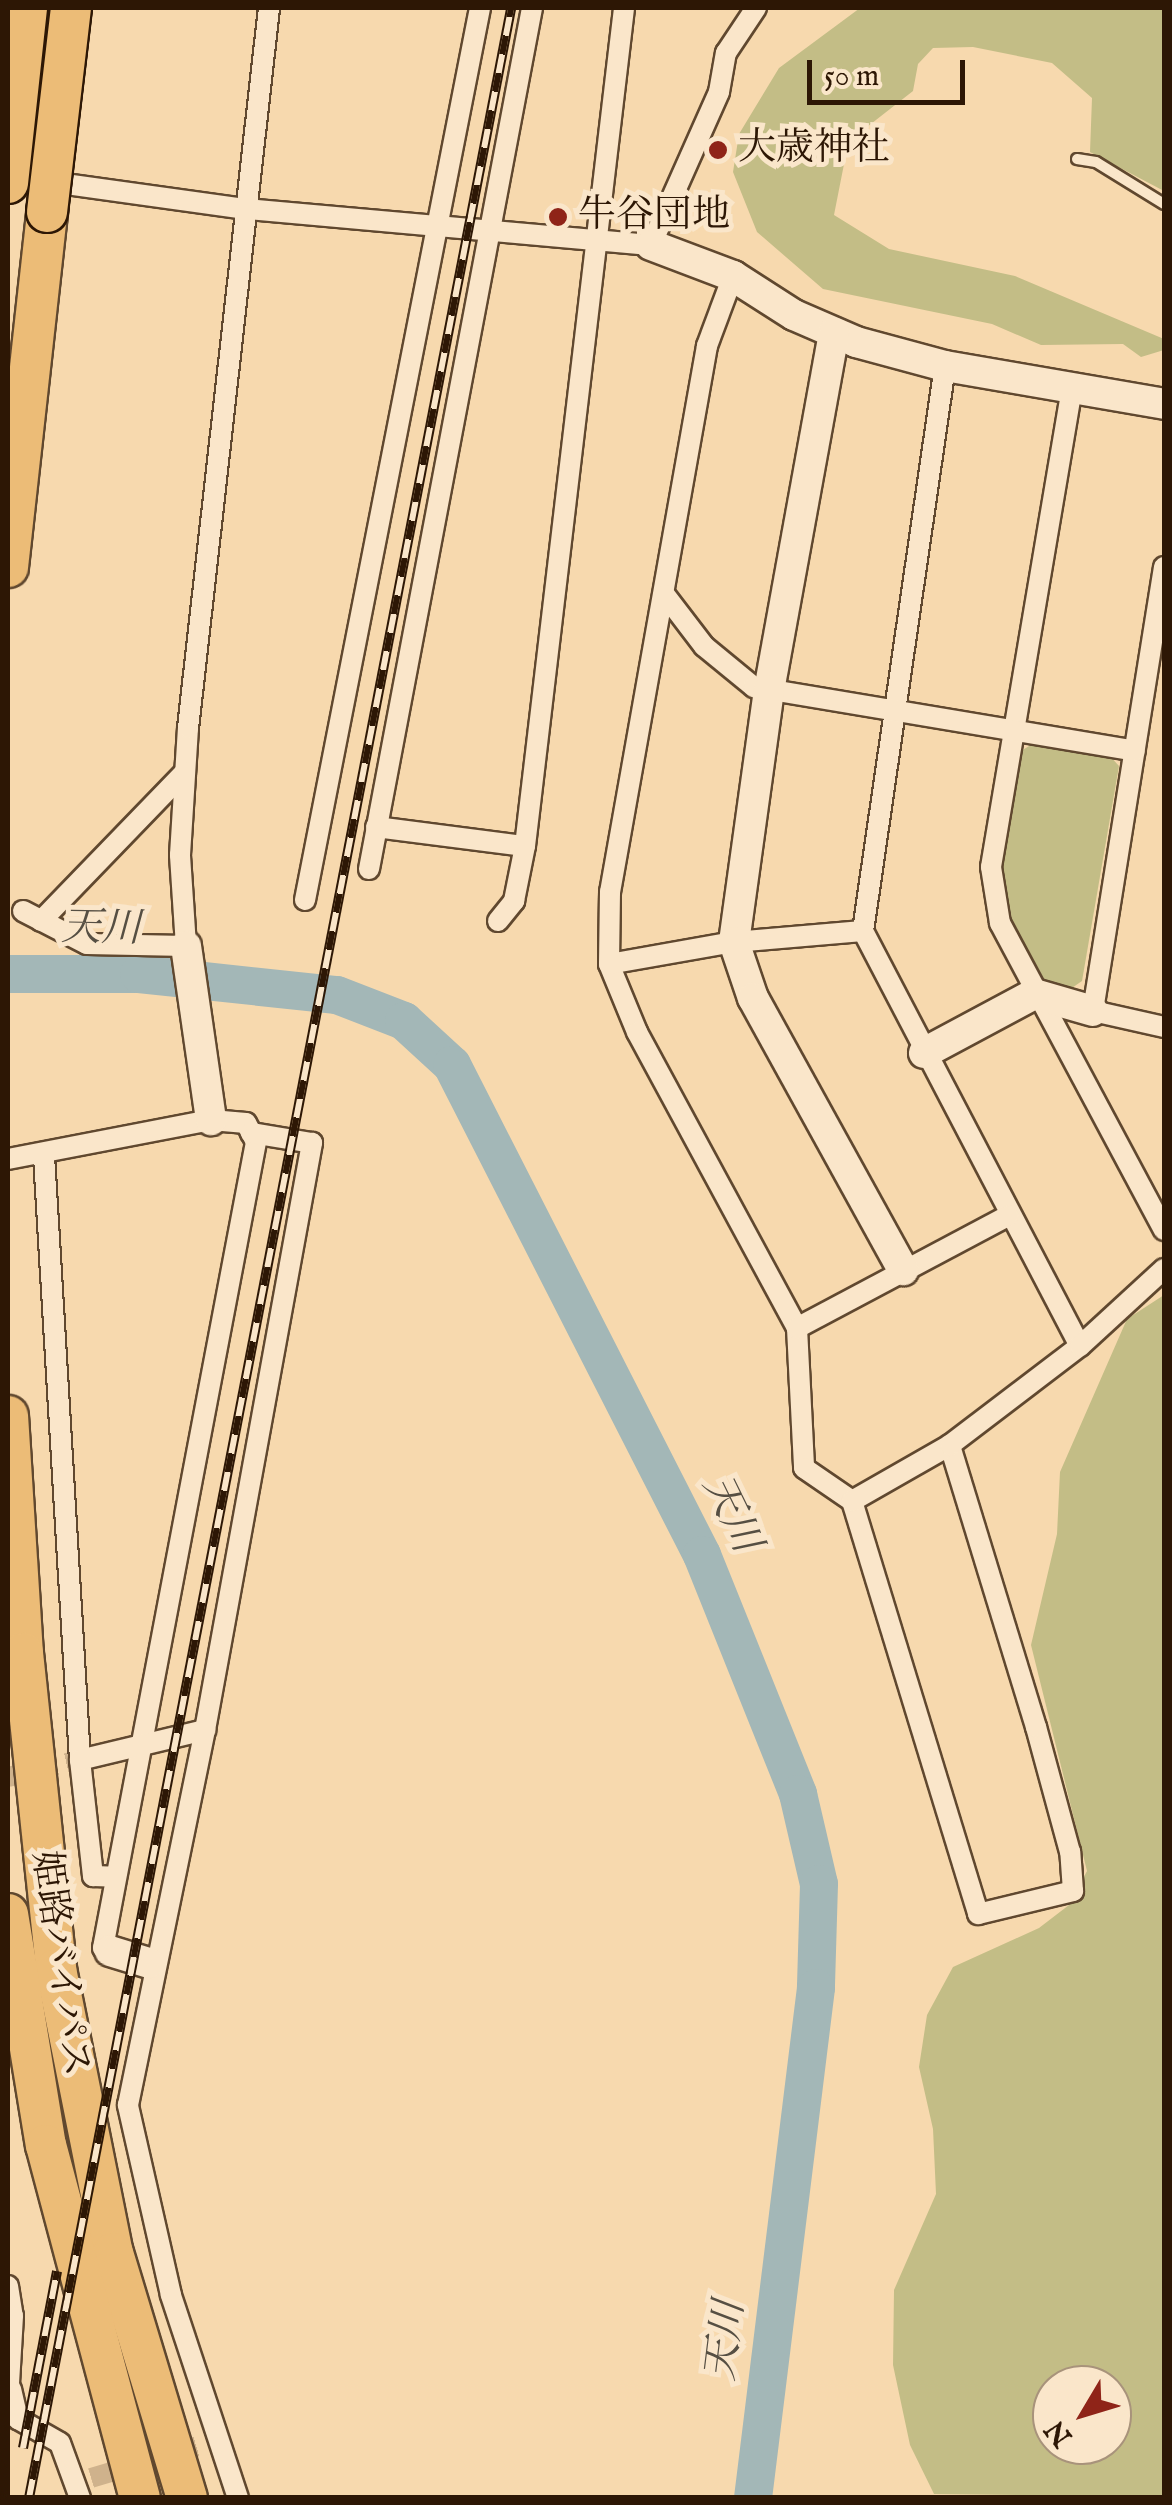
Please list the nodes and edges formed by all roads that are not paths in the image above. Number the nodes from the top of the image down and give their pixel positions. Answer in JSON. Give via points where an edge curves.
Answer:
{"nodes":[{"id":1,"x":27,"y":8,"type":"edge"},
{"id":2,"x":70,"y":8,"type":"edge"},
{"id":3,"x":269,"y":8,"type":"edge"},
{"id":4,"x":480,"y":8,"type":"edge"},
{"id":5,"x":532,"y":8,"type":"edge"},
{"id":6,"x":624,"y":8,"type":"edge"},
{"id":7,"x":756,"y":8,"type":"edge"},
{"id":8,"x":1076,"y":159,"type":"dead end"},
{"id":9,"x":8,"y":179,"type":"edge"},
{"id":10,"x":1164,"y":204,"type":"edge"},
{"id":11,"x":247,"y":209,"type":"junction"},
{"id":12,"x":438,"y":223,"type":"junction"},
{"id":13,"x":491,"y":228,"type":"junction"},
{"id":14,"x":598,"y":240,"type":"junction"},
{"id":15,"x":651,"y":245,"type":"junction"},
{"id":16,"x":734,"y":276,"type":"junction"},
{"id":17,"x":834,"y":333,"type":"junction"},
{"id":18,"x":945,"y":366,"type":"junction"},
{"id":19,"x":1072,"y":388,"type":"junction"},
{"id":20,"x":1164,"y":404,"type":"edge"},
{"id":21,"x":1164,"y":567,"type":"edge"},
{"id":22,"x":8,"y":568,"type":"edge"},
{"id":23,"x":665,"y":595,"type":"junction"},
{"id":24,"x":769,"y":690,"type":"junction"},
{"id":25,"x":892,"y":706,"type":"junction"},
{"id":26,"x":1015,"y":728,"type":"junction"},
{"id":27,"x":1134,"y":751,"type":"junction"},
{"id":28,"x":186,"y":772,"type":"junction"},
{"id":29,"x":376,"y":827,"type":"junction"},
{"id":30,"x":526,"y":846,"type":"junction"},
{"id":31,"x":369,"y":869,"type":"dead end"},
{"id":32,"x":305,"y":900,"type":"dead end"},
{"id":33,"x":498,"y":921,"type":"dead end"},
{"id":34,"x":863,"y":932,"type":"junction"},
{"id":35,"x":734,"y":942,"type":"junction"},
{"id":36,"x":186,"y":951,"type":"junction"},
{"id":37,"x":609,"y":964,"type":"junction"},
{"id":38,"x":1034,"y":994,"type":"junction"},
{"id":39,"x":1093,"y":1011,"type":"junction"},
{"id":40,"x":1164,"y":1027,"type":"edge"},
{"id":41,"x":924,"y":1054,"type":"junction"},
{"id":42,"x":209,"y":1111,"type":"junction"},
{"id":43,"x":251,"y":1133,"type":"junction"},
{"id":44,"x":44,"y":1156,"type":"junction"},
{"id":45,"x":8,"y":1158,"type":"edge"},
{"id":46,"x":1008,"y":1216,"type":"junction"},
{"id":47,"x":1164,"y":1230,"type":"edge"},
{"id":48,"x":903,"y":1270,"type":"junction"},
{"id":49,"x":1164,"y":1270,"type":"edge"},
{"id":50,"x":796,"y":1328,"type":"junction"},
{"id":51,"x":1080,"y":1346,"type":"junction"},
{"id":52,"x":8,"y":1416,"type":"edge"},
{"id":53,"x":9,"y":1434,"type":"edge"},
{"id":54,"x":950,"y":1446,"type":"junction"},
{"id":55,"x":852,"y":1501,"type":"junction"},
{"id":56,"x":205,"y":1730,"type":"junction"},
{"id":57,"x":143,"y":1745,"type":"junction"},
{"id":58,"x":80,"y":1760,"type":"junction"},
{"id":59,"x":116,"y":1877,"type":"junction"},
{"id":60,"x":8,"y":1914,"type":"edge"},
{"id":61,"x":110,"y":1951,"type":"joint"},
{"id":62,"x":149,"y":1963,"type":"dead end"},
{"id":63,"x":8,"y":2286,"type":"edge"},
{"id":64,"x":9,"y":2395,"type":"edge"},
{"id":65,"x":27,"y":2427,"type":"junction"},
{"id":66,"x":8,"y":2438,"type":"edge"},
{"id":67,"x":83,"y":2486,"type":"edge"},
{"id":68,"x":140,"y":2498,"type":"edge"},
{"id":69,"x":187,"y":2498,"type":"edge"},
{"id":70,"x":238,"y":2498,"type":"edge"}],
"edges":[{"from":1,"to":9,"type":"highway","bridge":true},
{"from":2,"to":22,"type":"highway","bridge":true},
{"from":3,"to":11,"type":"street"},
{"from":4,"to":12,"type":"street"},
{"from":5,"to":13,"type":"street"},
{"from":6,"to":14,"type":"street"},
{"from":7,"to":15,"type":"street","via":[[726,52],[719,92]]},
{"from":8,"to":10,"type":"lane","via":[[1096,162]]},
{"from":9,"to":11,"type":"street"},
{"from":11,"to":12,"type":"street"},
{"from":11,"to":28,"type":"street"},
{"from":12,"to":13,"type":"street"},
{"from":12,"to":32,"type":"street"},
{"from":13,"to":14,"type":"street"},
{"from":13,"to":29,"type":"street"},
{"from":14,"to":15,"type":"street"},
{"from":14,"to":30,"type":"street"},
{"from":15,"to":16,"type":"street"},
{"from":16,"to":17,"type":"street"},
{"from":16,"to":23,"type":"street","via":[[707,346]]},
{"from":17,"to":18,"type":"street"},
{"from":17,"to":24,"type":"street"},
{"from":18,"to":19,"type":"street"},
{"from":18,"to":25,"type":"street"},
{"from":19,"to":20,"type":"street"},
{"from":19,"to":26,"type":"street"},
{"from":21,"to":27,"type":"street"},
{"from":23,"to":24,"type":"street","via":[[704,646],[754,687]]},
{"from":23,"to":37,"type":"street","via":[[610,892]]},
{"from":24,"to":25,"type":"street"},
{"from":24,"to":35,"type":"street"},
{"from":25,"to":26,"type":"street"},
{"from":25,"to":34,"type":"street"},
{"from":26,"to":27,"type":"street"},
{"from":26,"to":38,"type":"street","via":[[991,866],[1000,923]]},
{"from":27,"to":39,"type":"street"},
{"from":28,"to":36,"type":"street","via":[[180,855]]},
{"from":28,"to":36,"type":"street","via":[[32,916],[87,944]]},
{"from":29,"to":30,"type":"street"},
{"from":29,"to":31,"type":"street"},
{"from":30,"to":33,"type":"street","via":[[514,901]]},
{"from":34,"to":35,"type":"street"},
{"from":34,"to":41,"type":"street"},
{"from":35,"to":37,"type":"street"},
{"from":35,"to":48,"type":"street","via":[[753,998]]},
{"from":36,"to":42,"type":"street"},
{"from":37,"to":50,"type":"street","via":[[637,1032]]},
{"from":38,"to":39,"type":"street"},
{"from":38,"to":41,"type":"street"},
{"from":38,"to":47,"type":"street"},
{"from":39,"to":40,"type":"street"},
{"from":41,"to":46,"type":"street"},
{"from":42,"to":43,"type":"street","via":[[246,1123]]},
{"from":42,"to":44,"type":"street"},
{"from":43,"to":56,"type":"street","via":[[312,1143]]},
{"from":43,"to":57,"type":"street","via":[[251,1172]]},
{"from":44,"to":45,"type":"street"},
{"from":44,"to":58,"type":"street"},
{"from":46,"to":48,"type":"street"},
{"from":46,"to":51,"type":"street"},
{"from":48,"to":50,"type":"street"},
{"from":49,"to":51,"type":"street"},
{"from":50,"to":55,"type":"street","via":[[804,1468]]},
{"from":51,"to":54,"type":"street"},
{"from":52,"to":53,"type":"highway","name":"姫路バイパス"},
{"from":53,"to":69,"type":"highway","name":"姫路バイパス","via":[[26,1691],[56,1969],[113,2253]]},
{"from":54,"to":55,"type":"street"},
{"from":54,"to":55,"type":"street","via":[[1036,1727],[1070,1852],[1073,1891],[978,1914]]},
{"from":56,"to":57,"type":"street"},
{"from":56,"to":70,"type":"street","via":[[128,2104],[209,2443]]},
{"from":57,"to":58,"type":"street"},
{"from":57,"to":59,"type":"street"},
{"from":58,"to":59,"type":"street","via":[[93,1876]]},
{"from":59,"to":61,"type":"street","via":[[102,1948]]},
{"from":60,"to":68,"type":"highway","name":"姫路バイパス","via":[[50,2163]]},
{"from":61,"to":62,"type":"street"},
{"from":63,"to":64,"type":"street"},
{"from":64,"to":65,"type":"street"},
{"from":65,"to":66,"type":"street"},
{"from":65,"to":67,"type":"street","via":[[60,2443]]}]}
